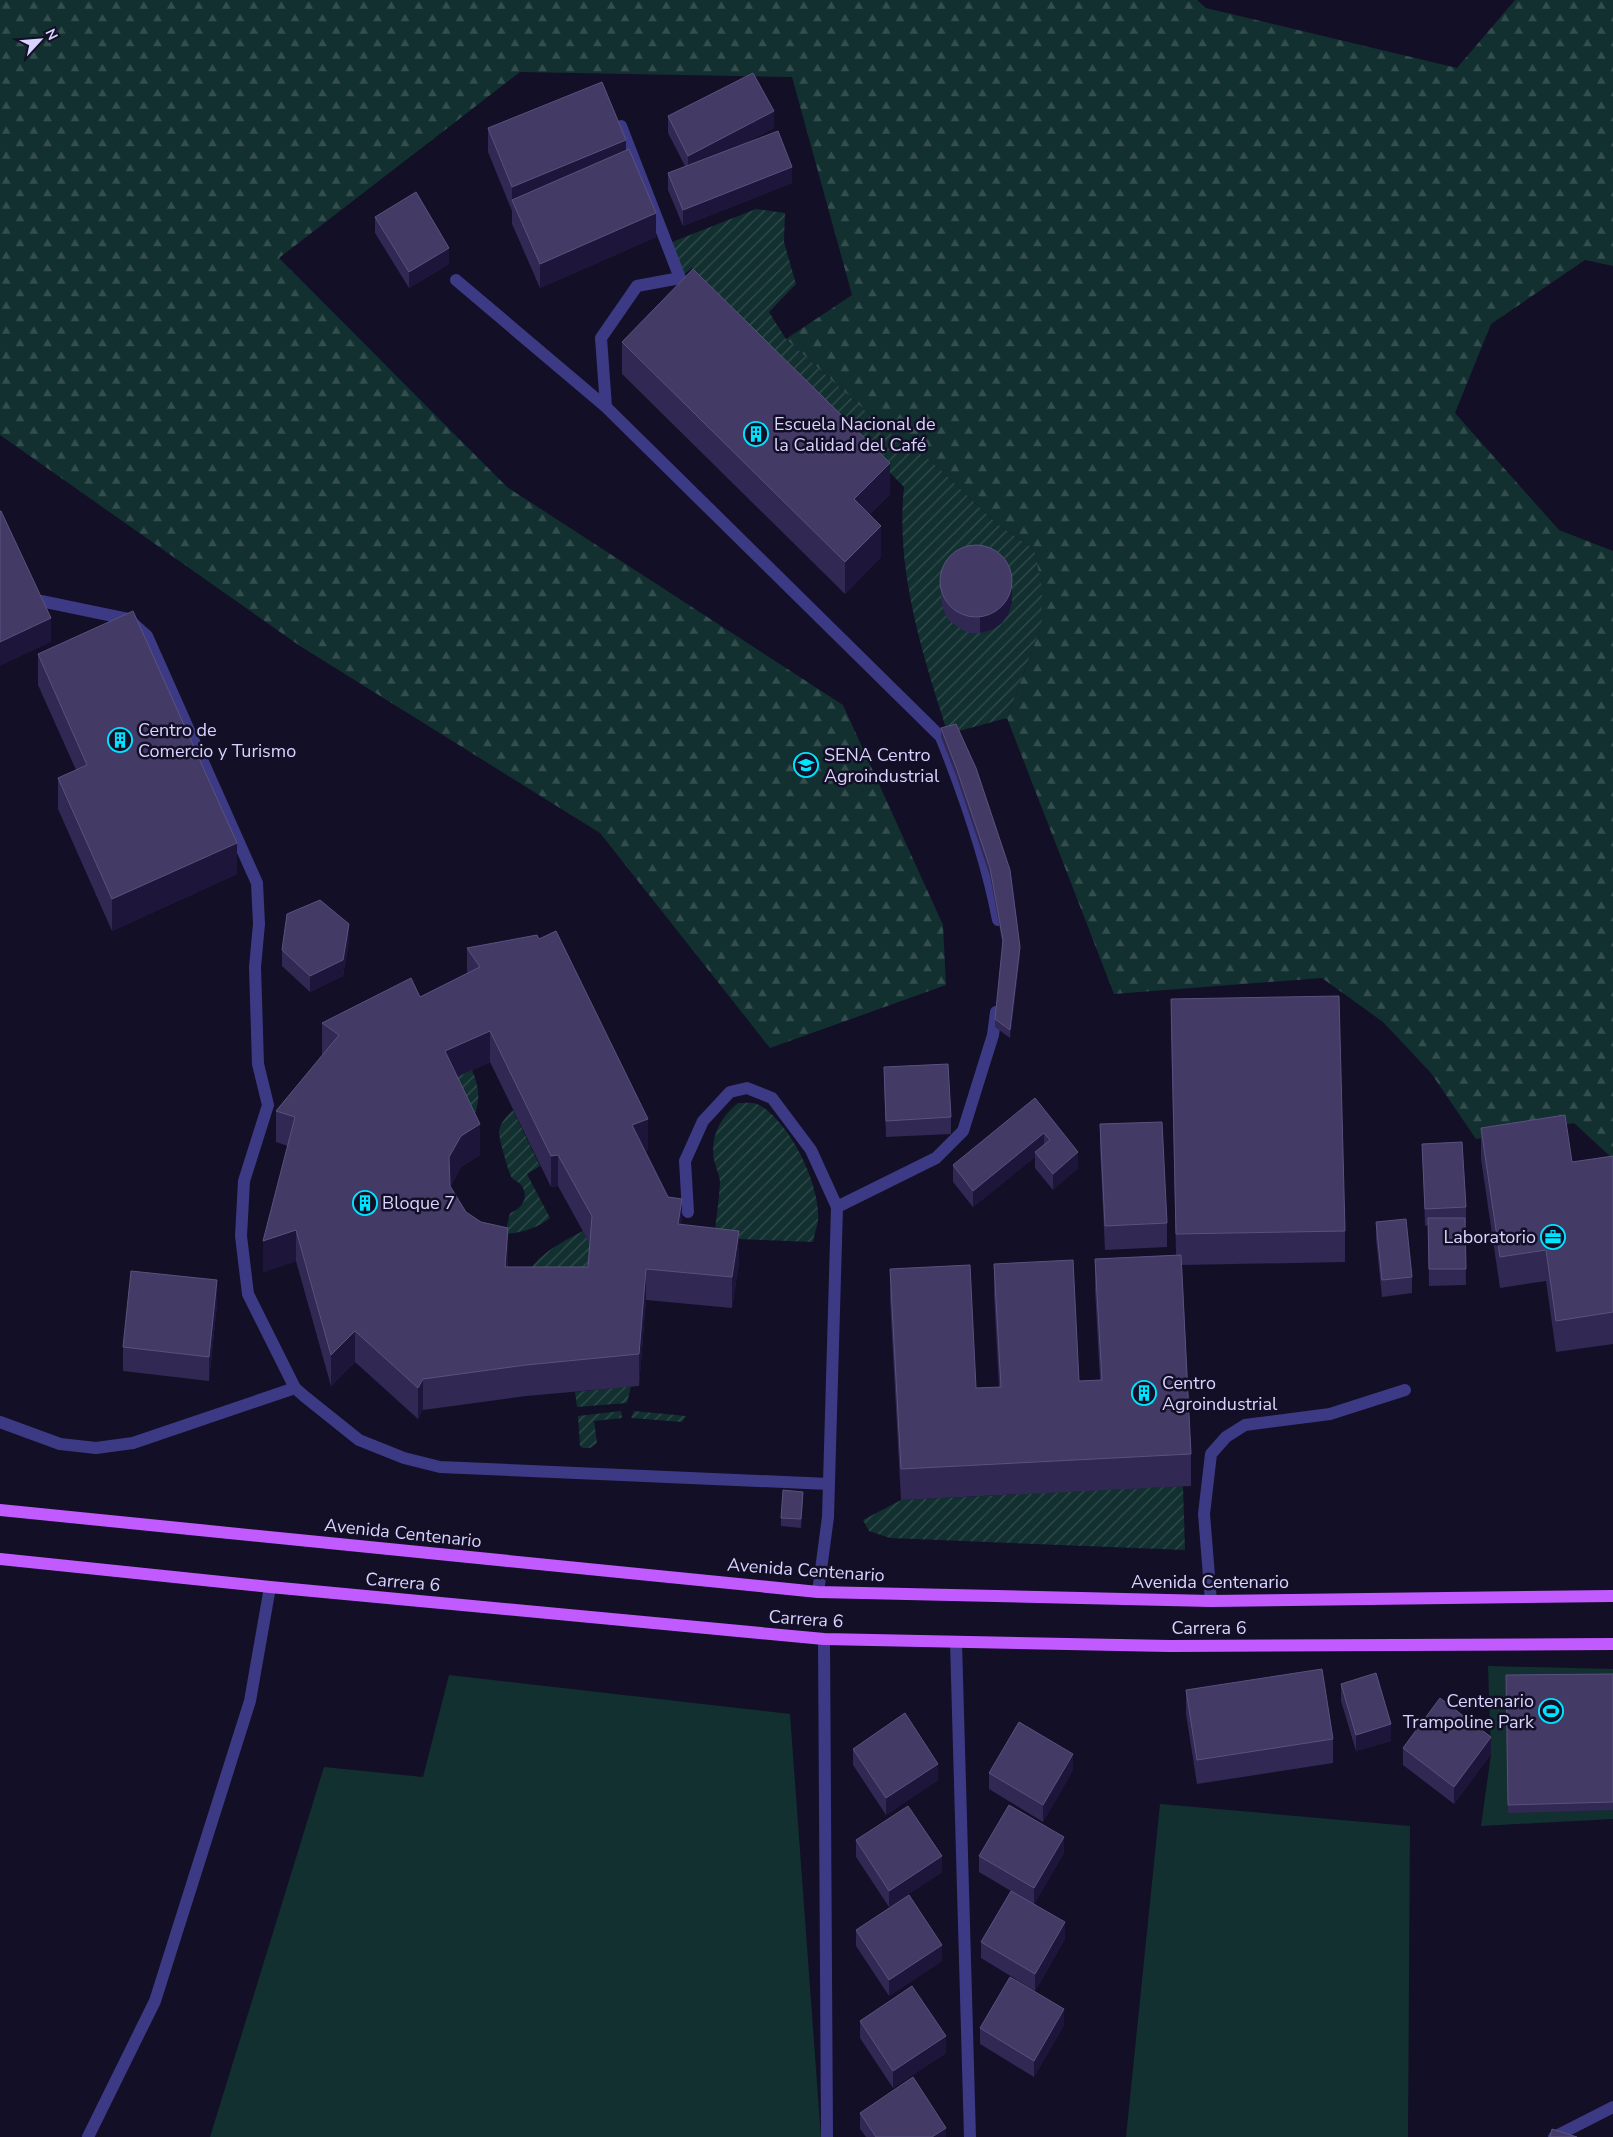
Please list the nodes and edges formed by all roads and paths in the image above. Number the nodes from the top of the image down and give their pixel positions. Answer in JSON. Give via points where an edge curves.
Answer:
{"nodes":[{"id":1,"x":621,"y":126,"type":"edge"},
{"id":2,"x":456,"y":280,"type":"dead end"},
{"id":3,"x":606,"y":407,"type":"junction"},
{"id":4,"x":41,"y":601,"type":"edge"},
{"id":5,"x":1000,"y":931,"type":"edge"},
{"id":6,"x":998,"y":998,"type":"edge"},
{"id":7,"x":837,"y":1206,"type":"junction"},
{"id":8,"x":688,"y":1212,"type":"dead end"},
{"id":9,"x":295,"y":1388,"type":"junction"},
{"id":10,"x":1405,"y":1390,"type":"dead end"},
{"id":11,"x":0,"y":1422,"type":"edge"},
{"id":12,"x":829,"y":1484,"type":"junction"},
{"id":13,"x":0,"y":1510,"type":"edge"},
{"id":14,"x":0,"y":1559,"type":"edge"},
{"id":15,"x":270,"y":1587,"type":"junction"},
{"id":16,"x":818,"y":1592,"type":"junction"},
{"id":17,"x":1613,"y":1596,"type":"edge"},
{"id":18,"x":1211,"y":1601,"type":"junction"},
{"id":19,"x":824,"y":1639,"type":"junction"},
{"id":20,"x":956,"y":1642,"type":"junction"},
{"id":21,"x":1613,"y":1644,"type":"edge"},
{"id":22,"x":1613,"y":2107,"type":"edge"},
{"id":23,"x":88,"y":2137,"type":"edge"},
{"id":24,"x":827,"y":2137,"type":"edge"},
{"id":25,"x":970,"y":2137,"type":"edge"},
{"id":26,"x":1554,"y":2137,"type":"edge"}],
"edges":[{"from":1,"to":3,"type":"lane","via":[[680,278],[637,286],[601,338]]},
{"from":2,"to":3,"type":"lane"},
{"from":3,"to":5,"type":"lane","via":[[941,737],[990,876]]},
{"from":4,"to":9,"type":"lane","via":[[128,619],[147,636],[257,883],[258,1064],[268,1105],[244,1180],[241,1236],[248,1294]]},
{"from":6,"to":7,"type":"lane","via":[[993,1035],[963,1131],[936,1158]]},
{"from":7,"to":8,"type":"lane","via":[[812,1150],[772,1098],[747,1088],[730,1092],[703,1121],[685,1161]]},
{"from":7,"to":12,"type":"lane"},
{"from":9,"to":11,"type":"lane","via":[[133,1443],[96,1448],[60,1444]]},
{"from":9,"to":12,"type":"lane","via":[[359,1440],[404,1458],[440,1467]]},
{"from":10,"to":18,"type":"lane","via":[[1330,1414],[1245,1425],[1226,1437],[1211,1454],[1204,1514]]},
{"from":12,"to":16,"type":"lane"},
{"from":13,"to":16,"type":"main road","name":"Avenida Centenario"},
{"from":14,"to":15,"type":"main road","name":"Carrera 6"},
{"from":15,"to":19,"type":"main road","name":"Carrera 6"},
{"from":15,"to":23,"type":"lane","via":[[250,1701],[155,2001]]},
{"from":16,"to":18,"type":"main road","name":"Avenida Centenario"},
{"from":17,"to":18,"type":"main road","name":"Avenida Centenario"},
{"from":19,"to":20,"type":"main road","name":"Carrera 6"},
{"from":19,"to":24,"type":"lane"},
{"from":20,"to":21,"type":"main road","name":"Carrera 6","via":[[1170,1646]]},
{"from":20,"to":25,"type":"lane"},
{"from":22,"to":26,"type":"lane"}]}
